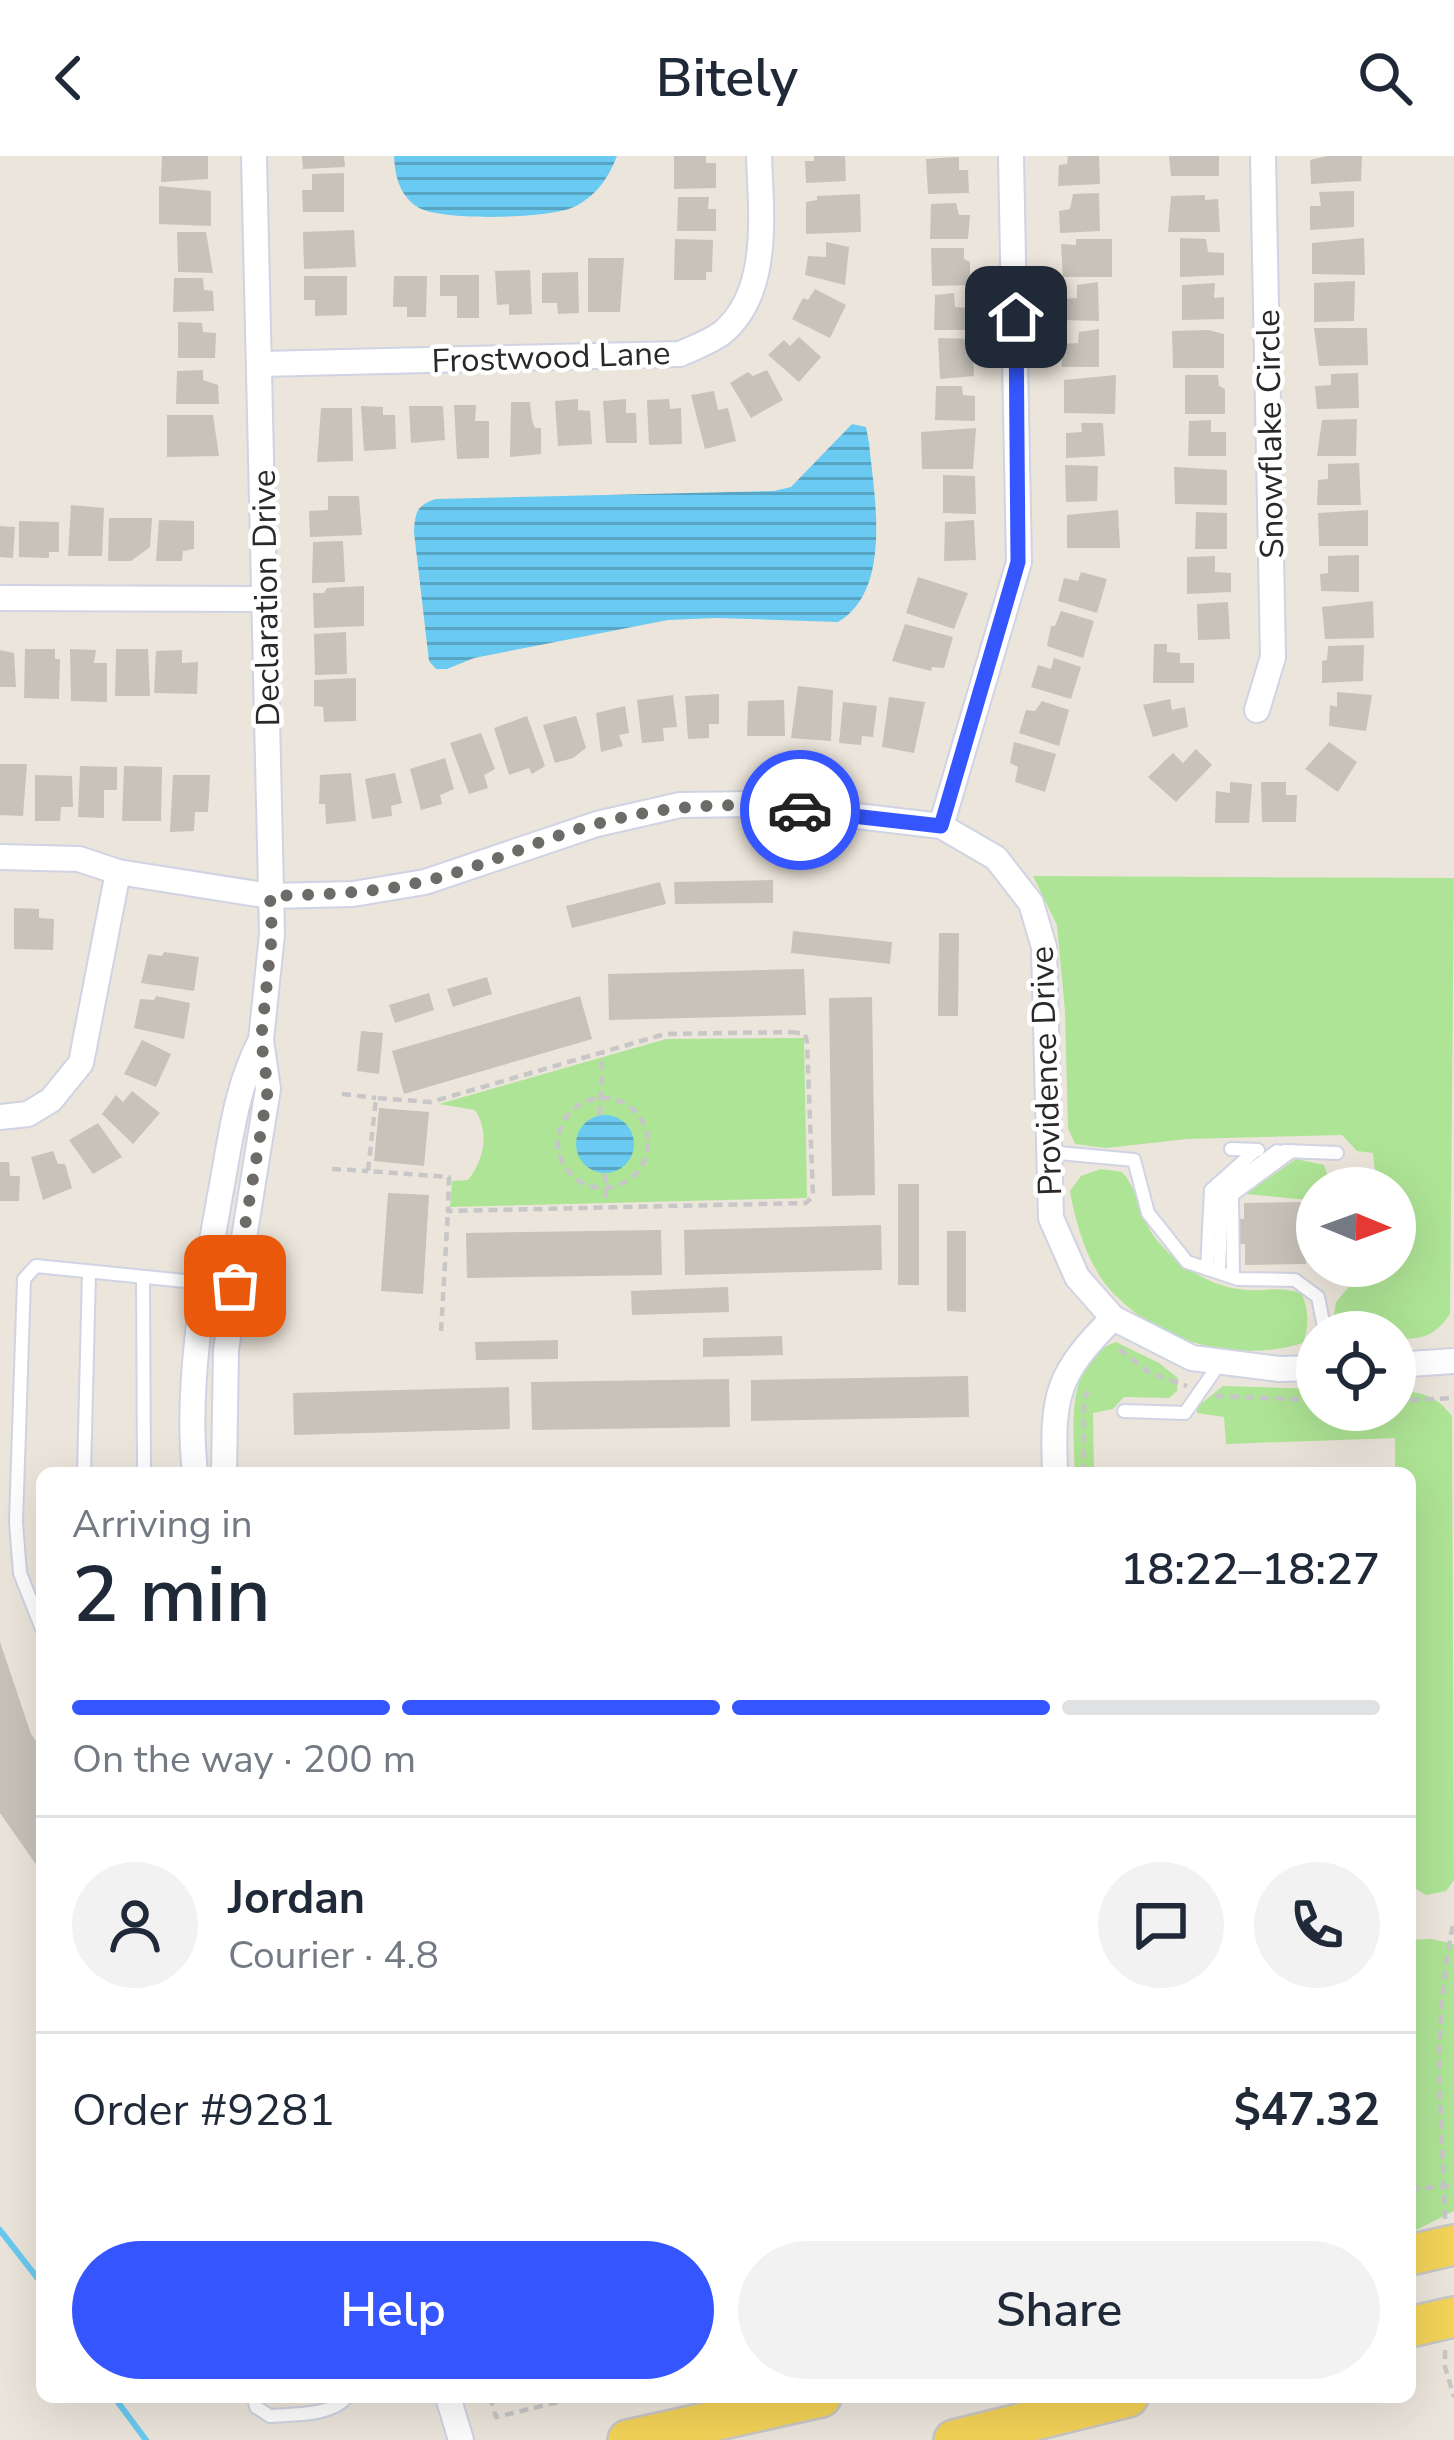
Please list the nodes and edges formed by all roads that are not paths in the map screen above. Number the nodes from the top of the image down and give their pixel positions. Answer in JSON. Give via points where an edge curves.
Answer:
{"nodes":[{"id":1,"x":254,"y":156,"type":"edge"},
{"id":2,"x":759,"y":156,"type":"edge"},
{"id":3,"x":1011,"y":156,"type":"edge"},
{"id":4,"x":1263,"y":156,"type":"edge"},
{"id":5,"x":260,"y":364,"type":"junction"},
{"id":6,"x":0,"y":598,"type":"edge"},
{"id":7,"x":265,"y":599,"type":"junction"},
{"id":8,"x":1258,"y":710,"type":"dead end"},
{"id":9,"x":941,"y":826,"type":"junction"},
{"id":10,"x":0,"y":857,"type":"edge"},
{"id":11,"x":118,"y":872,"type":"junction"},
{"id":12,"x":270,"y":896,"type":"junction"},
{"id":13,"x":261,"y":1040,"type":"junction"},
{"id":14,"x":0,"y":1117,"type":"edge"},
{"id":15,"x":1231,"y":1149,"type":"dead end"},
{"id":16,"x":1256,"y":1150,"type":"junction"},
{"id":17,"x":1276,"y":1150,"type":"junction"},
{"id":18,"x":1292,"y":1151,"type":"junction"},
{"id":19,"x":1046,"y":1152,"type":"junction"},
{"id":20,"x":1337,"y":1153,"type":"dead end"},
{"id":21,"x":89,"y":1272,"type":"junction"},
{"id":22,"x":1220,"y":1273,"type":"junction"},
{"id":23,"x":143,"y":1278,"type":"junction"},
{"id":24,"x":205,"y":1285,"type":"junction"},
{"id":25,"x":235,"y":1286,"type":"junction"},
{"id":26,"x":1321,"y":1311,"type":"edge"},
{"id":27,"x":1113,"y":1318,"type":"junction"},
{"id":28,"x":1454,"y":1361,"type":"edge"},
{"id":29,"x":1221,"y":1362,"type":"junction"},
{"id":30,"x":1416,"y":1364,"type":"edge"},
{"id":31,"x":1296,"y":1369,"type":"edge"},
{"id":32,"x":1124,"y":1411,"type":"dead end"},
{"id":33,"x":84,"y":1467,"type":"edge"},
{"id":34,"x":144,"y":1467,"type":"edge"},
{"id":35,"x":195,"y":1467,"type":"edge"},
{"id":36,"x":224,"y":1467,"type":"edge"},
{"id":37,"x":1055,"y":1467,"type":"edge"},
{"id":38,"x":36,"y":1607,"type":"edge"},
{"id":39,"x":1449,"y":2229,"type":"edge"},
{"id":40,"x":1416,"y":2251,"type":"edge"},
{"id":41,"x":1454,"y":2317,"type":"edge"},
{"id":42,"x":1416,"y":2326,"type":"edge"},
{"id":43,"x":255,"y":2403,"type":"edge"},
{"id":44,"x":342,"y":2403,"type":"edge"},
{"id":45,"x":450,"y":2403,"type":"edge"},
{"id":46,"x":793,"y":2403,"type":"edge"},
{"id":47,"x":1104,"y":2403,"type":"edge"},
{"id":48,"x":461,"y":2440,"type":"edge"},
{"id":49,"x":628,"y":2440,"type":"edge"},
{"id":50,"x":954,"y":2440,"type":"edge"}],
"edges":[{"from":1,"to":5,"type":"street","name":"Declaration Drive"},
{"from":2,"to":5,"type":"street","name":"Frostwood Lane","via":[[758,268],[745,306],[721,334],[680,354]]},
{"from":3,"to":9,"type":"street","via":[[1018,562]]},
{"from":4,"to":8,"type":"street","name":"Snowflake Circle","via":[[1274,657]]},
{"from":5,"to":7,"type":"street","name":"Declaration Drive"},
{"from":6,"to":7,"type":"street"},
{"from":7,"to":12,"type":"street","name":"Declaration Drive"},
{"from":9,"to":12,"type":"street","name":"Providence Drive","via":[[756,804],[680,806],[596,824],[424,882]]},
{"from":9,"to":19,"type":"street","name":"Providence Drive","via":[[996,859],[1031,903],[1044,947]]},
{"from":10,"to":11,"type":"street","name":"Providence Drive","via":[[79,859]]},
{"from":11,"to":12,"type":"street","name":"Providence Drive"},
{"from":11,"to":14,"type":"street","via":[[81,1063],[51,1100],[28,1114]]},
{"from":12,"to":13,"type":"street","name":"Declaration Drive"},
{"from":13,"to":24,"type":"street","name":"Declaration Drive","via":[[242,1076]]},
{"from":13,"to":25,"type":"street","name":"Declaration Drive","via":[[268,1089]]},
{"from":15,"to":16,"type":"lane"},
{"from":16,"to":17,"type":"lane"},
{"from":16,"to":22,"type":"lane","via":[[1211,1190]]},
{"from":17,"to":18,"type":"lane"},
{"from":17,"to":22,"type":"lane","via":[[1222,1192]]},
{"from":18,"to":20,"type":"lane"},
{"from":18,"to":22,"type":"lane","via":[[1232,1195]]},
{"from":19,"to":22,"type":"lane","via":[[1134,1160],[1148,1213],[1187,1262]]},
{"from":19,"to":27,"type":"street","name":"Providence Drive","via":[[1051,1218],[1077,1277]]},
{"from":21,"to":23,"type":"lane"},
{"from":21,"to":33,"type":"lane"},
{"from":21,"to":38,"type":"lane","via":[[36,1266],[24,1279],[16,1522],[20,1573]]},
{"from":22,"to":26,"type":"lane","via":[[1295,1280],[1318,1298]]},
{"from":23,"to":24,"type":"lane"},
{"from":23,"to":34,"type":"lane"},
{"from":24,"to":25,"type":"lane"},
{"from":24,"to":35,"type":"street","name":"Declaration Drive"},
{"from":25,"to":36,"type":"street","name":"Declaration Drive"},
{"from":27,"to":29,"type":"street","name":"Providence Drive","via":[[1192,1358]]},
{"from":27,"to":37,"type":"street","via":[[1075,1357],[1057,1395]]},
{"from":28,"to":30,"type":"street"},
{"from":29,"to":31,"type":"street","name":"Providence Drive"},
{"from":29,"to":32,"type":"lane","via":[[1185,1414]]},
{"from":39,"to":40,"type":"main road"},
{"from":41,"to":42,"type":"main road"},
{"from":43,"to":44,"type":"lane","via":[[270,2416]]},
{"from":45,"to":48,"type":"street"},
{"from":46,"to":49,"type":"main road"},
{"from":47,"to":50,"type":"main road"}]}
